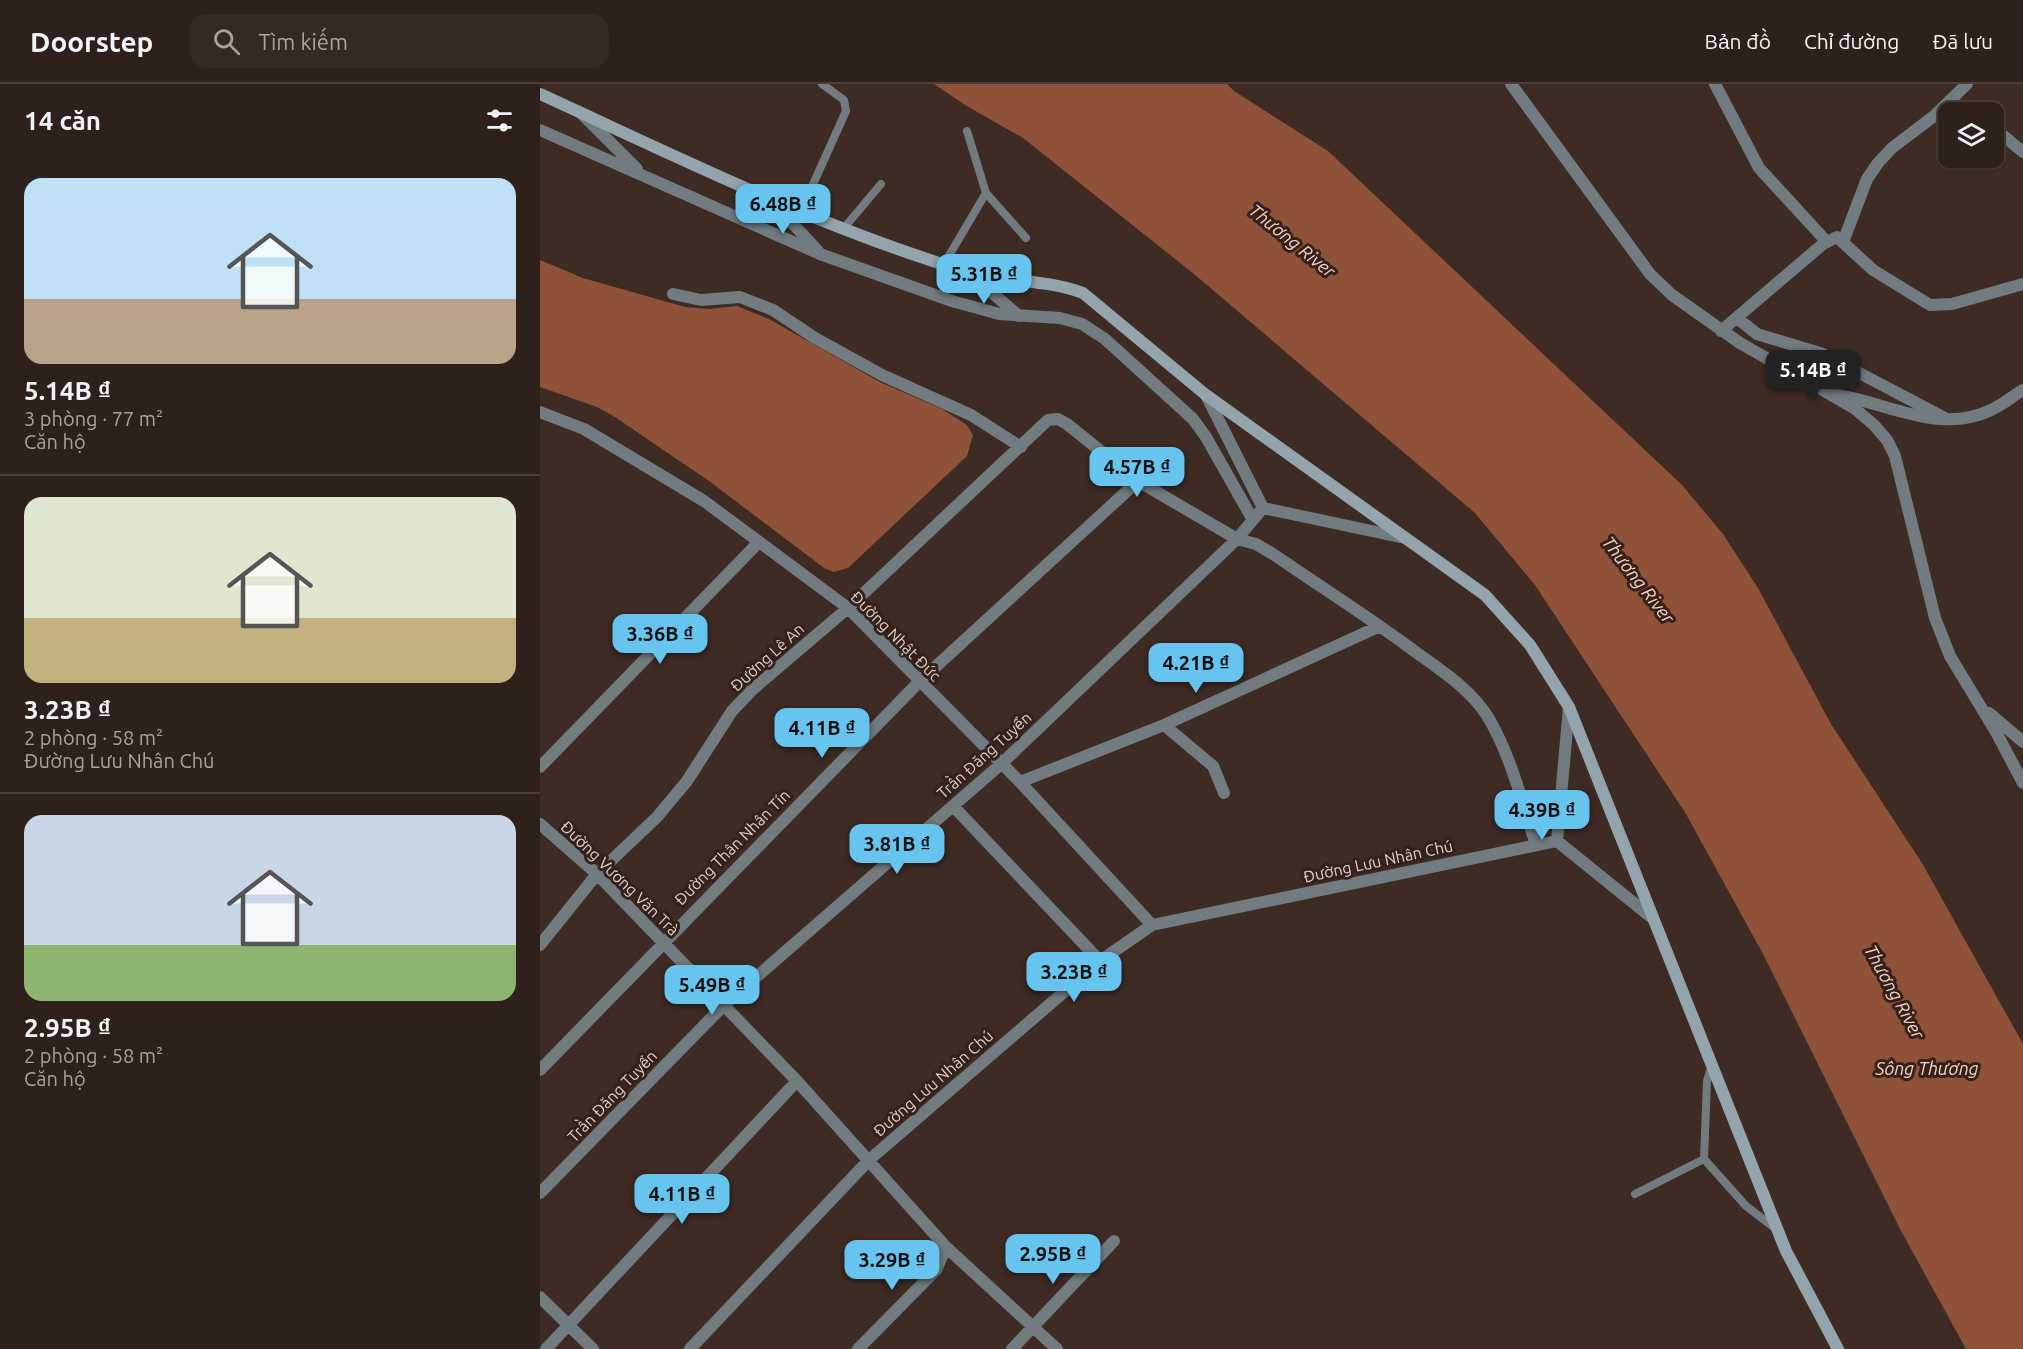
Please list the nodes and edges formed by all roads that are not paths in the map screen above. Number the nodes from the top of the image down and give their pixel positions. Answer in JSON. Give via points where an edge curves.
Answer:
{"nodes":[{"id":1,"x":822,"y":84,"type":"edge"},
{"id":2,"x":1511,"y":84,"type":"edge"},
{"id":3,"x":1715,"y":84,"type":"edge"},
{"id":4,"x":1967,"y":84,"type":"edge"},
{"id":5,"x":540,"y":94,"type":"edge"},
{"id":6,"x":1949,"y":102,"type":"edge"},
{"id":7,"x":1938,"y":112,"type":"edge"},
{"id":8,"x":581,"y":113,"type":"junction"},
{"id":9,"x":540,"y":130,"type":"edge"},
{"id":10,"x":967,"y":131,"type":"dead end"},
{"id":11,"x":2004,"y":136,"type":"edge"},
{"id":12,"x":2023,"y":152,"type":"edge"},
{"id":13,"x":644,"y":177,"type":"junction"},
{"id":14,"x":881,"y":184,"type":"dead end"},
{"id":15,"x":986,"y":193,"type":"junction"},
{"id":16,"x":768,"y":197,"type":"junction"},
{"id":17,"x":801,"y":212,"type":"junction"},
{"id":18,"x":844,"y":228,"type":"junction"},
{"id":19,"x":1026,"y":238,"type":"dead end"},
{"id":20,"x":1843,"y":242,"type":"junction"},
{"id":21,"x":1827,"y":243,"type":"junction"},
{"id":22,"x":820,"y":254,"type":"junction"},
{"id":23,"x":944,"y":264,"type":"junction"},
{"id":24,"x":969,"y":272,"type":"junction"},
{"id":25,"x":2023,"y":284,"type":"edge"},
{"id":26,"x":673,"y":294,"type":"dead end"},
{"id":27,"x":1019,"y":315,"type":"junction"},
{"id":28,"x":1737,"y":318,"type":"junction"},
{"id":29,"x":1721,"y":331,"type":"junction"},
{"id":30,"x":2023,"y":390,"type":"edge"},
{"id":31,"x":1206,"y":395,"type":"junction"},
{"id":32,"x":1833,"y":395,"type":"junction"},
{"id":33,"x":540,"y":412,"type":"edge"},
{"id":34,"x":1947,"y":419,"type":"junction"},
{"id":35,"x":1020,"y":447,"type":"junction"},
{"id":36,"x":1138,"y":481,"type":"junction"},
{"id":37,"x":1263,"y":508,"type":"junction"},
{"id":38,"x":1253,"y":520,"type":"junction"},
{"id":39,"x":1237,"y":538,"type":"junction"},
{"id":40,"x":1407,"y":538,"type":"junction"},
{"id":41,"x":759,"y":542,"type":"junction"},
{"id":42,"x":848,"y":608,"type":"junction"},
{"id":43,"x":1380,"y":626,"type":"junction"},
{"id":44,"x":919,"y":682,"type":"junction"},
{"id":45,"x":1979,"y":704,"type":"junction"},
{"id":46,"x":1569,"y":707,"type":"junction"},
{"id":47,"x":1164,"y":725,"type":"junction"},
{"id":48,"x":2023,"y":742,"type":"edge"},
{"id":49,"x":1000,"y":765,"type":"junction"},
{"id":50,"x":540,"y":767,"type":"edge"},
{"id":51,"x":1020,"y":782,"type":"junction"},
{"id":52,"x":2023,"y":783,"type":"edge"},
{"id":53,"x":1224,"y":793,"type":"dead end"},
{"id":54,"x":953,"y":806,"type":"junction"},
{"id":55,"x":540,"y":824,"type":"edge"},
{"id":56,"x":1557,"y":841,"type":"junction"},
{"id":57,"x":1536,"y":845,"type":"junction"},
{"id":58,"x":597,"y":874,"type":"junction"},
{"id":59,"x":1652,"y":917,"type":"junction"},
{"id":60,"x":1152,"y":925,"type":"junction"},
{"id":61,"x":662,"y":942,"type":"junction"},
{"id":62,"x":540,"y":945,"type":"edge"},
{"id":63,"x":1100,"y":961,"type":"junction"},
{"id":64,"x":723,"y":1006,"type":"junction"},
{"id":65,"x":1713,"y":1063,"type":"junction"},
{"id":66,"x":540,"y":1070,"type":"edge"},
{"id":67,"x":796,"y":1081,"type":"junction"},
{"id":68,"x":1704,"y":1159,"type":"junction"},
{"id":69,"x":869,"y":1160,"type":"junction"},
{"id":70,"x":540,"y":1193,"type":"edge"},
{"id":71,"x":1635,"y":1194,"type":"dead end"},
{"id":72,"x":1778,"y":1230,"type":"junction"},
{"id":73,"x":1114,"y":1241,"type":"dead end"},
{"id":74,"x":946,"y":1247,"type":"junction"},
{"id":75,"x":540,"y":1297,"type":"edge"},
{"id":76,"x":569,"y":1325,"type":"junction"},
{"id":77,"x":1034,"y":1327,"type":"junction"},
{"id":78,"x":546,"y":1349,"type":"edge"},
{"id":79,"x":593,"y":1349,"type":"edge"},
{"id":80,"x":690,"y":1349,"type":"edge"},
{"id":81,"x":858,"y":1349,"type":"edge"},
{"id":82,"x":1012,"y":1349,"type":"edge"},
{"id":83,"x":1057,"y":1349,"type":"edge"},
{"id":84,"x":1838,"y":1349,"type":"edge"}],
"edges":[{"from":1,"to":17,"type":"lane","via":[[844,100],[846,111]]},
{"from":2,"to":29,"type":"street","via":[[1650,274]]},
{"from":3,"to":21,"type":"street","via":[[1759,168]]},
{"from":4,"to":6,"type":"street"},
{"from":5,"to":8,"type":"street"},
{"from":7,"to":20,"type":"street","via":[[1878,163],[1867,179]]},
{"from":8,"to":13,"type":"street"},
{"from":8,"to":16,"type":"street"},
{"from":9,"to":13,"type":"street"},
{"from":10,"to":15,"type":"lane"},
{"from":11,"to":12,"type":"street"},
{"from":13,"to":22,"type":"street"},
{"from":14,"to":18,"type":"lane"},
{"from":15,"to":19,"type":"lane"},
{"from":15,"to":23,"type":"lane"},
{"from":16,"to":17,"type":"street"},
{"from":16,"to":22,"type":"street"},
{"from":17,"to":18,"type":"street"},
{"from":18,"to":23,"type":"street"},
{"from":20,"to":21,"type":"street","via":[[1837,237]]},
{"from":20,"to":25,"type":"street","via":[[1873,270],[1930,305],[1952,304]]},
{"from":21,"to":28,"type":"street"},
{"from":22,"to":27,"type":"street","via":[[952,301],[999,314]]},
{"from":23,"to":24,"type":"street"},
{"from":24,"to":27,"type":"street"},
{"from":24,"to":31,"type":"street","via":[[1014,282],[1065,286],[1083,293]]},
{"from":26,"to":35,"type":"street","via":[[701,300],[740,297],[773,310],[882,375],[971,415]]},
{"from":27,"to":38,"type":"street","via":[[1082,324],[1105,339],[1193,419]]},
{"from":28,"to":29,"type":"street"},
{"from":28,"to":34,"type":"street","via":[[1757,334],[1823,354]]},
{"from":29,"to":32,"type":"street"},
{"from":30,"to":34,"type":"street","via":[[1992,410]]},
{"from":31,"to":37,"type":"street"},
{"from":31,"to":40,"type":"street"},
{"from":32,"to":34,"type":"street","via":[[1865,400],[1900,413]]},
{"from":32,"to":45,"type":"street","via":[[1874,425],[1895,456],[1935,618],[1950,656]]},
{"from":33,"to":41,"type":"street","name":"Đường Nhật Đức","via":[[584,429],[621,450],[704,501]]},
{"from":35,"to":36,"type":"street","name":"Đường Lê An","via":[[1048,420],[1062,420]]},
{"from":35,"to":42,"type":"street","name":"Đường Lê An"},
{"from":36,"to":39,"type":"street"},
{"from":36,"to":44,"type":"street","name":"Đường Thân Nhân Tín"},
{"from":37,"to":38,"type":"street","name":"Trần Đăng Tuyển"},
{"from":37,"to":40,"type":"street"},
{"from":38,"to":39,"type":"street","name":"Trần Đăng Tuyển"},
{"from":39,"to":43,"type":"street","via":[[1273,554]]},
{"from":39,"to":49,"type":"street","name":"Trần Đăng Tuyển"},
{"from":40,"to":46,"type":"street","via":[[1485,594],[1530,645]]},
{"from":41,"to":42,"type":"street","name":"Đường Nhật Đức"},
{"from":41,"to":50,"type":"street"},
{"from":42,"to":44,"type":"street","name":"Đường Nhật Đức"},
{"from":42,"to":58,"type":"street","name":"Đường Lê An","via":[[745,697],[657,817]]},
{"from":43,"to":47,"type":"street"},
{"from":43,"to":57,"type":"street","via":[[1457,682],[1486,715],[1515,780]]},
{"from":44,"to":49,"type":"street","name":"Đường Nhật Đức"},
{"from":44,"to":61,"type":"street","name":"Đường Thân Nhân Tín"},
{"from":45,"to":48,"type":"street"},
{"from":45,"to":52,"type":"street"},
{"from":46,"to":56,"type":"street"},
{"from":46,"to":59,"type":"street"},
{"from":47,"to":51,"type":"street"},
{"from":47,"to":53,"type":"street","via":[[1208,761]]},
{"from":49,"to":51,"type":"street","name":"Đường Nhật Đức"},
{"from":49,"to":54,"type":"street","name":"Trần Đăng Tuyển"},
{"from":51,"to":60,"type":"street","name":"Đường Nhật Đức"},
{"from":54,"to":63,"type":"street"},
{"from":54,"to":64,"type":"street","name":"Trần Đăng Tuyển"},
{"from":55,"to":58,"type":"street","name":"Đường Vương Văn Trà"},
{"from":56,"to":57,"type":"street","name":"Đường Lưu Nhân Chú"},
{"from":56,"to":59,"type":"street"},
{"from":57,"to":60,"type":"street","name":"Đường Lưu Nhân Chú"},
{"from":58,"to":61,"type":"street","name":"Đường Vương Văn Trà"},
{"from":58,"to":62,"type":"street","name":"Đường Lê An"},
{"from":59,"to":65,"type":"street"},
{"from":60,"to":63,"type":"street","name":"Đường Lưu Nhân Chú"},
{"from":61,"to":64,"type":"street","name":"Đường Vương Văn Trà"},
{"from":61,"to":66,"type":"street","name":"Đường Thân Nhân Tín"},
{"from":63,"to":69,"type":"street","name":"Đường Lưu Nhân Chú"},
{"from":64,"to":67,"type":"street","name":"Đường Vương Văn Trà"},
{"from":64,"to":70,"type":"street","name":"Trần Đăng Tuyển"},
{"from":65,"to":68,"type":"lane","via":[[1707,1081]]},
{"from":65,"to":72,"type":"street"},
{"from":67,"to":69,"type":"street","name":"Đường Vương Văn Trà"},
{"from":67,"to":76,"type":"street"},
{"from":68,"to":71,"type":"lane"},
{"from":68,"to":72,"type":"lane","via":[[1746,1206]]},
{"from":69,"to":74,"type":"street","name":"Đường Vương Văn Trà"},
{"from":69,"to":80,"type":"street","name":"Đường Lưu Nhân Chú"},
{"from":72,"to":84,"type":"street"},
{"from":73,"to":77,"type":"street"},
{"from":74,"to":77,"type":"street","name":"Đường Vương Văn Trà"},
{"from":74,"to":81,"type":"street","via":[[936,1270]]},
{"from":75,"to":76,"type":"street"},
{"from":76,"to":78,"type":"street"},
{"from":76,"to":79,"type":"street"},
{"from":77,"to":82,"type":"street"},
{"from":77,"to":83,"type":"street","name":"Đường Vương Văn Trà"}]}
